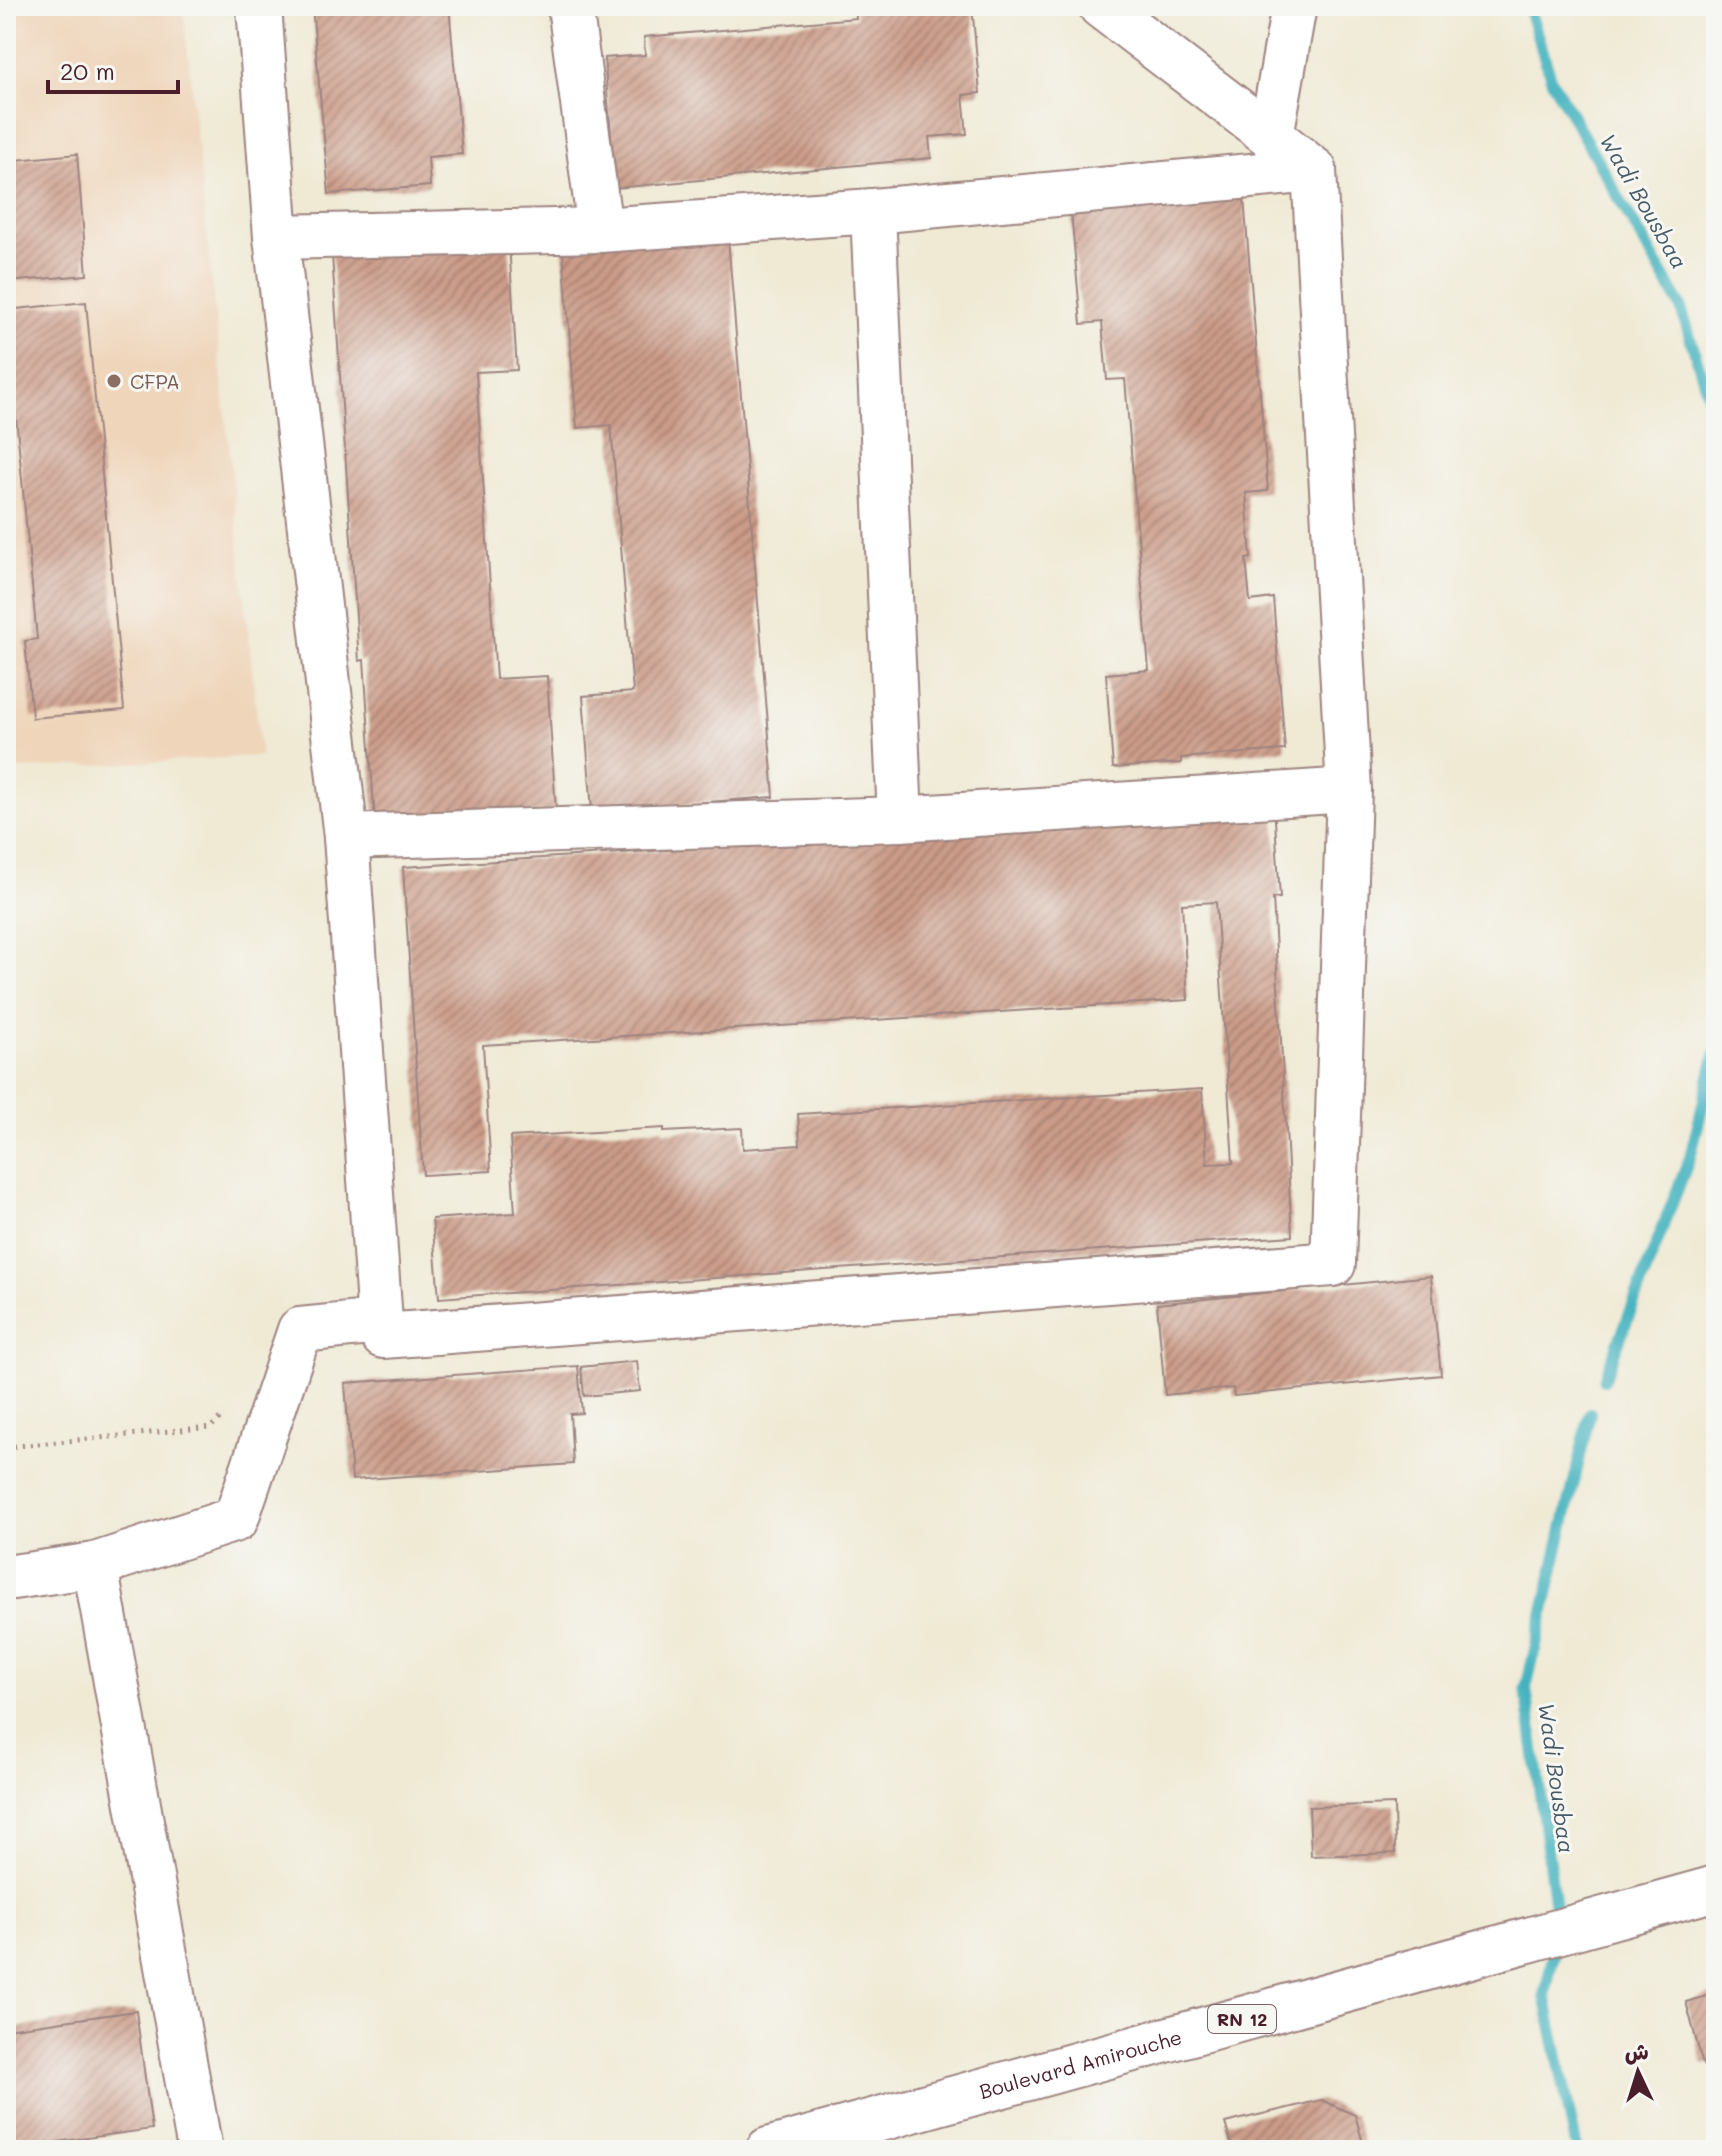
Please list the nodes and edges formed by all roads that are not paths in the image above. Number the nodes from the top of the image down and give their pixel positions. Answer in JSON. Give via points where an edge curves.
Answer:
{"nodes":[{"id":1,"x":259,"y":6,"type":"edge"},
{"id":2,"x":570,"y":6,"type":"edge"},
{"id":3,"x":1101,"y":6,"type":"edge"},
{"id":4,"x":1294,"y":6,"type":"edge"},
{"id":5,"x":1271,"y":136,"type":"junction"},
{"id":6,"x":1314,"y":170,"type":"junction"},
{"id":7,"x":873,"y":211,"type":"junction"},
{"id":8,"x":600,"y":230,"type":"junction"},
{"id":9,"x":276,"y":237,"type":"junction"},
{"id":10,"x":1349,"y":790,"type":"junction"},
{"id":11,"x":900,"y":819,"type":"junction"},
{"id":12,"x":346,"y":837,"type":"junction"},
{"id":13,"x":380,"y":1322,"type":"junction"},
{"id":14,"x":95,"y":1565,"type":"junction"},
{"id":15,"x":6,"y":1578,"type":"edge"},
{"id":16,"x":1716,"y":1888,"type":"edge"},
{"id":17,"x":200,"y":2150,"type":"edge"},
{"id":18,"x":768,"y":2150,"type":"edge"}],
"edges":[{"from":1,"to":9,"type":"street"},
{"from":2,"to":8,"type":"street"},
{"from":3,"to":5,"type":"street"},
{"from":4,"to":5,"type":"street"},
{"from":5,"to":6,"type":"street"},
{"from":6,"to":7,"type":"street"},
{"from":6,"to":10,"type":"street"},
{"from":7,"to":8,"type":"street"},
{"from":7,"to":11,"type":"street"},
{"from":8,"to":9,"type":"street"},
{"from":9,"to":12,"type":"street"},
{"from":10,"to":11,"type":"street"},
{"from":10,"to":13,"type":"street","via":[[1333,1264],[383,1336]]},
{"from":11,"to":12,"type":"street"},
{"from":12,"to":13,"type":"street"},
{"from":13,"to":14,"type":"street","via":[[300,1330],[236,1519]]},
{"from":14,"to":15,"type":"street"},
{"from":14,"to":17,"type":"street"},
{"from":16,"to":18,"type":"street","name":"Boulevard Amirouche","number":"RN 12"}]}
